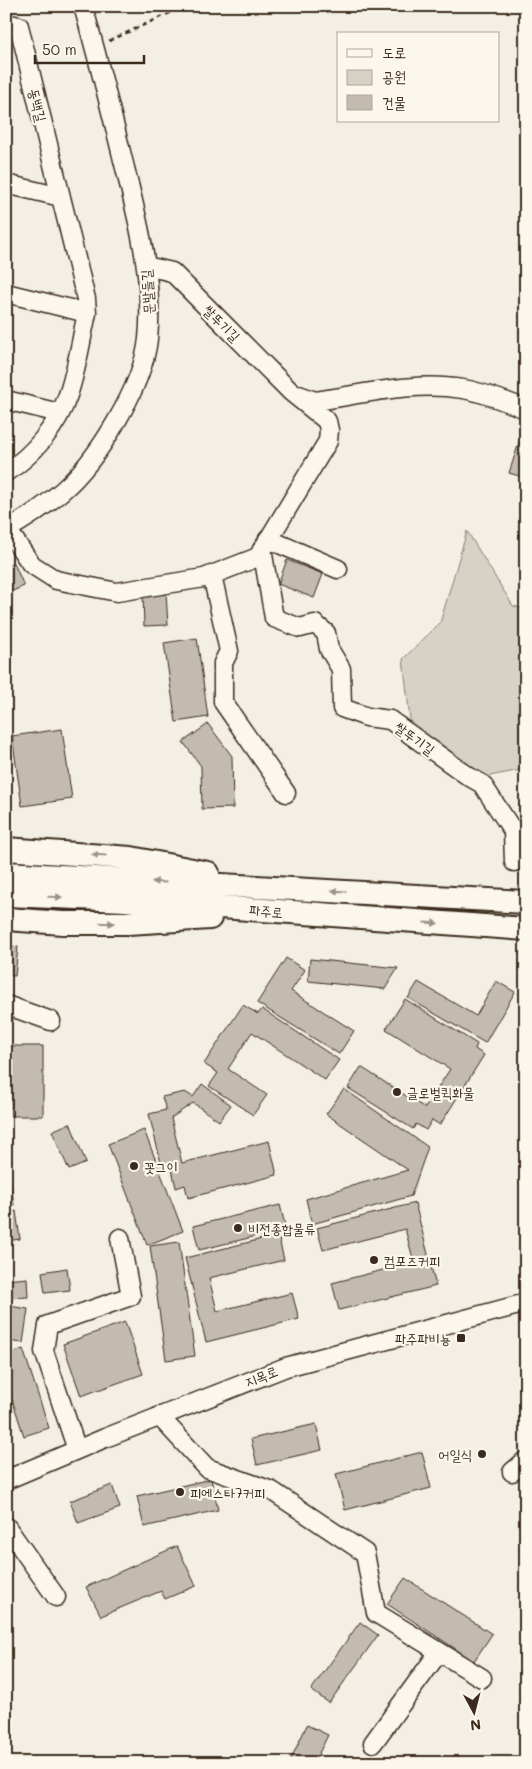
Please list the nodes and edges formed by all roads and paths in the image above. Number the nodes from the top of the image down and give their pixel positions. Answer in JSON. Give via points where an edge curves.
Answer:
{"nodes":[{"id":1,"x":83,"y":6,"type":"edge"},
{"id":2,"x":185,"y":6,"type":"edge"},
{"id":3,"x":6,"y":22,"type":"edge"},
{"id":4,"x":95,"y":47,"type":"junction"},
{"id":5,"x":6,"y":184,"type":"edge"},
{"id":6,"x":61,"y":197,"type":"junction"},
{"id":7,"x":146,"y":266,"type":"junction"},
{"id":8,"x":6,"y":293,"type":"edge"},
{"id":9,"x":87,"y":313,"type":"junction"},
{"id":10,"x":291,"y":392,"type":"junction"},
{"id":11,"x":6,"y":400,"type":"edge"},
{"id":12,"x":526,"y":408,"type":"edge"},
{"id":13,"x":59,"y":413,"type":"junction"},
{"id":14,"x":6,"y":472,"type":"edge"},
{"id":15,"x":7,"y":529,"type":"edge"},
{"id":16,"x":265,"y":544,"type":"junction"},
{"id":17,"x":338,"y":569,"type":"dead end"},
{"id":18,"x":212,"y":575,"type":"junction"},
{"id":19,"x":286,"y":793,"type":"dead end"},
{"id":20,"x":6,"y":849,"type":"edge"},
{"id":21,"x":514,"y":862,"type":"dead end"},
{"id":22,"x":6,"y":873,"type":"edge"},
{"id":23,"x":285,"y":888,"type":"junction"},
{"id":24,"x":6,"y":895,"type":"edge"},
{"id":25,"x":526,"y":902,"type":"edge"},
{"id":26,"x":298,"y":913,"type":"junction"},
{"id":27,"x":6,"y":920,"type":"edge"},
{"id":28,"x":526,"y":929,"type":"edge"},
{"id":29,"x":6,"y":1005,"type":"edge"},
{"id":30,"x":51,"y":1021,"type":"dead end"},
{"id":31,"x":120,"y":1238,"type":"dead end"},
{"id":32,"x":526,"y":1303,"type":"edge"},
{"id":33,"x":159,"y":1416,"type":"junction"},
{"id":34,"x":77,"y":1450,"type":"junction"},
{"id":35,"x":526,"y":1460,"type":"edge"},
{"id":36,"x":512,"y":1472,"type":"dead end"},
{"id":37,"x":6,"y":1480,"type":"edge"},
{"id":38,"x":6,"y":1526,"type":"edge"},
{"id":39,"x":56,"y":1597,"type":"dead end"},
{"id":40,"x":439,"y":1652,"type":"junction"},
{"id":41,"x":482,"y":1678,"type":"dead end"},
{"id":42,"x":373,"y":1743,"type":"dead end"}],
"edges":[{"from":1,"to":4,"type":"street","name":"문발들길"},
{"from":2,"to":4,"type":"path"},
{"from":3,"to":6,"type":"street","name":"동백길","via":[[19,26]]},
{"from":4,"to":7,"type":"street","name":"문발들길","via":[[136,211]]},
{"from":5,"to":6,"type":"street"},
{"from":6,"to":9,"type":"street","name":"동백길"},
{"from":7,"to":10,"type":"street","name":"쌀뚜기길","via":[[172,272]]},
{"from":7,"to":15,"type":"street","name":"문발들길","via":[[148,340],[138,378],[123,410],[90,459],[64,490]]},
{"from":8,"to":9,"type":"street"},
{"from":9,"to":13,"type":"street","name":"동백길","via":[[68,396]]},
{"from":10,"to":12,"type":"street","name":"쌀뚜기길","via":[[315,401],[437,385],[466,389]]},
{"from":10,"to":16,"type":"street","name":"쌀뚜기길","via":[[327,421],[328,441]]},
{"from":11,"to":13,"type":"street"},
{"from":13,"to":14,"type":"street","name":"동백길","via":[[25,458]]},
{"from":15,"to":18,"type":"street","name":"쌀뚜기길","via":[[31,564],[56,580],[117,592]]},
{"from":16,"to":17,"type":"street"},
{"from":16,"to":18,"type":"street","name":"쌀뚜기길","via":[[258,557]]},
{"from":16,"to":21,"type":"street","name":"쌀뚜기길","via":[[274,618],[300,628],[315,624],[326,633],[329,649],[341,669],[342,708],[390,720],[482,784],[513,831]]},
{"from":18,"to":19,"type":"street","via":[[229,651],[223,663],[223,702]]},
{"from":23,"to":20,"type":"main road","one_way":true,"via":[[131,858]]},
{"from":23,"to":22,"type":"main road","name":"파주로","one_way":true},
{"from":25,"to":23,"type":"main road","name":"파주로","one_way":true},
{"from":24,"to":26,"type":"main road","name":"파주로","one_way":true},
{"from":27,"to":26,"type":"main road","one_way":true,"via":[[128,923]]},
{"from":26,"to":28,"type":"main road","name":"파주로","one_way":true},
{"from":29,"to":30,"type":"street"},
{"from":31,"to":34,"type":"street","via":[[131,1296],[48,1325],[44,1351]]},
{"from":32,"to":33,"type":"street","name":"지목로","via":[[286,1367]]},
{"from":33,"to":34,"type":"street","name":"지목로"},
{"from":33,"to":40,"type":"street","via":[[207,1468],[272,1491],[365,1552],[376,1613]]},
{"from":34,"to":37,"type":"street","name":"지목로"},
{"from":35,"to":36,"type":"street"},
{"from":38,"to":39,"type":"street"},
{"from":40,"to":41,"type":"street"},
{"from":40,"to":42,"type":"street"}]}
